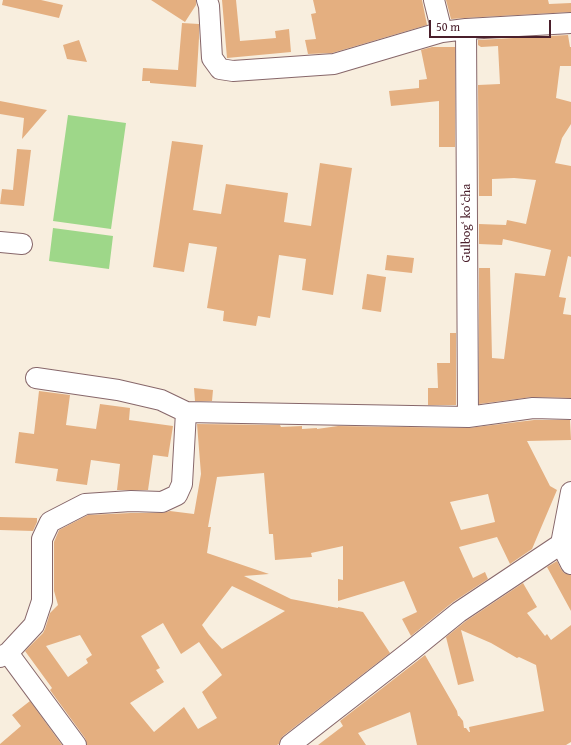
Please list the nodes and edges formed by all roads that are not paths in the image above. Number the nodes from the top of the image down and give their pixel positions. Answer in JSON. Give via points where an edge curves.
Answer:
{"nodes":[{"id":1,"x":207,"y":0,"type":"edge"},
{"id":2,"x":434,"y":0,"type":"edge"},
{"id":3,"x":571,"y":23,"type":"edge"},
{"id":4,"x":466,"y":29,"type":"junction"},
{"id":5,"x":442,"y":32,"type":"junction"},
{"id":6,"x":0,"y":242,"type":"edge"},
{"id":7,"x":22,"y":244,"type":"dead end"},
{"id":8,"x":36,"y":378,"type":"dead end"},
{"id":9,"x":571,"y":408,"type":"edge"},
{"id":10,"x":186,"y":412,"type":"junction"},
{"id":11,"x":468,"y":417,"type":"junction"},
{"id":12,"x":571,"y":492,"type":"edge"},
{"id":13,"x":561,"y":544,"type":"junction"},
{"id":14,"x":571,"y":564,"type":"edge"},
{"id":15,"x":4,"y":655,"type":"edge"},
{"id":16,"x":76,"y":745,"type":"edge"},
{"id":17,"x":290,"y":745,"type":"edge"}],
"edges":[{"from":1,"to":5,"type":"street","via":[[212,58],[220,69],[233,71],[334,64]]},
{"from":2,"to":5,"type":"street"},
{"from":3,"to":4,"type":"street"},
{"from":4,"to":5,"type":"street"},
{"from":4,"to":11,"type":"street","name":"Gulbogʻ koʻcha"},
{"from":6,"to":7,"type":"street"},
{"from":8,"to":10,"type":"street","via":[[118,390],[161,400]]},
{"from":9,"to":11,"type":"street","via":[[533,408]]},
{"from":10,"to":11,"type":"street"},
{"from":10,"to":15,"type":"street","via":[[182,484],[176,495],[162,502],[84,504],[50,522],[42,539],[42,602],[34,624]]},
{"from":12,"to":13,"type":"street"},
{"from":13,"to":14,"type":"street"},
{"from":13,"to":17,"type":"street","via":[[459,612]]},
{"from":15,"to":16,"type":"street"}]}
